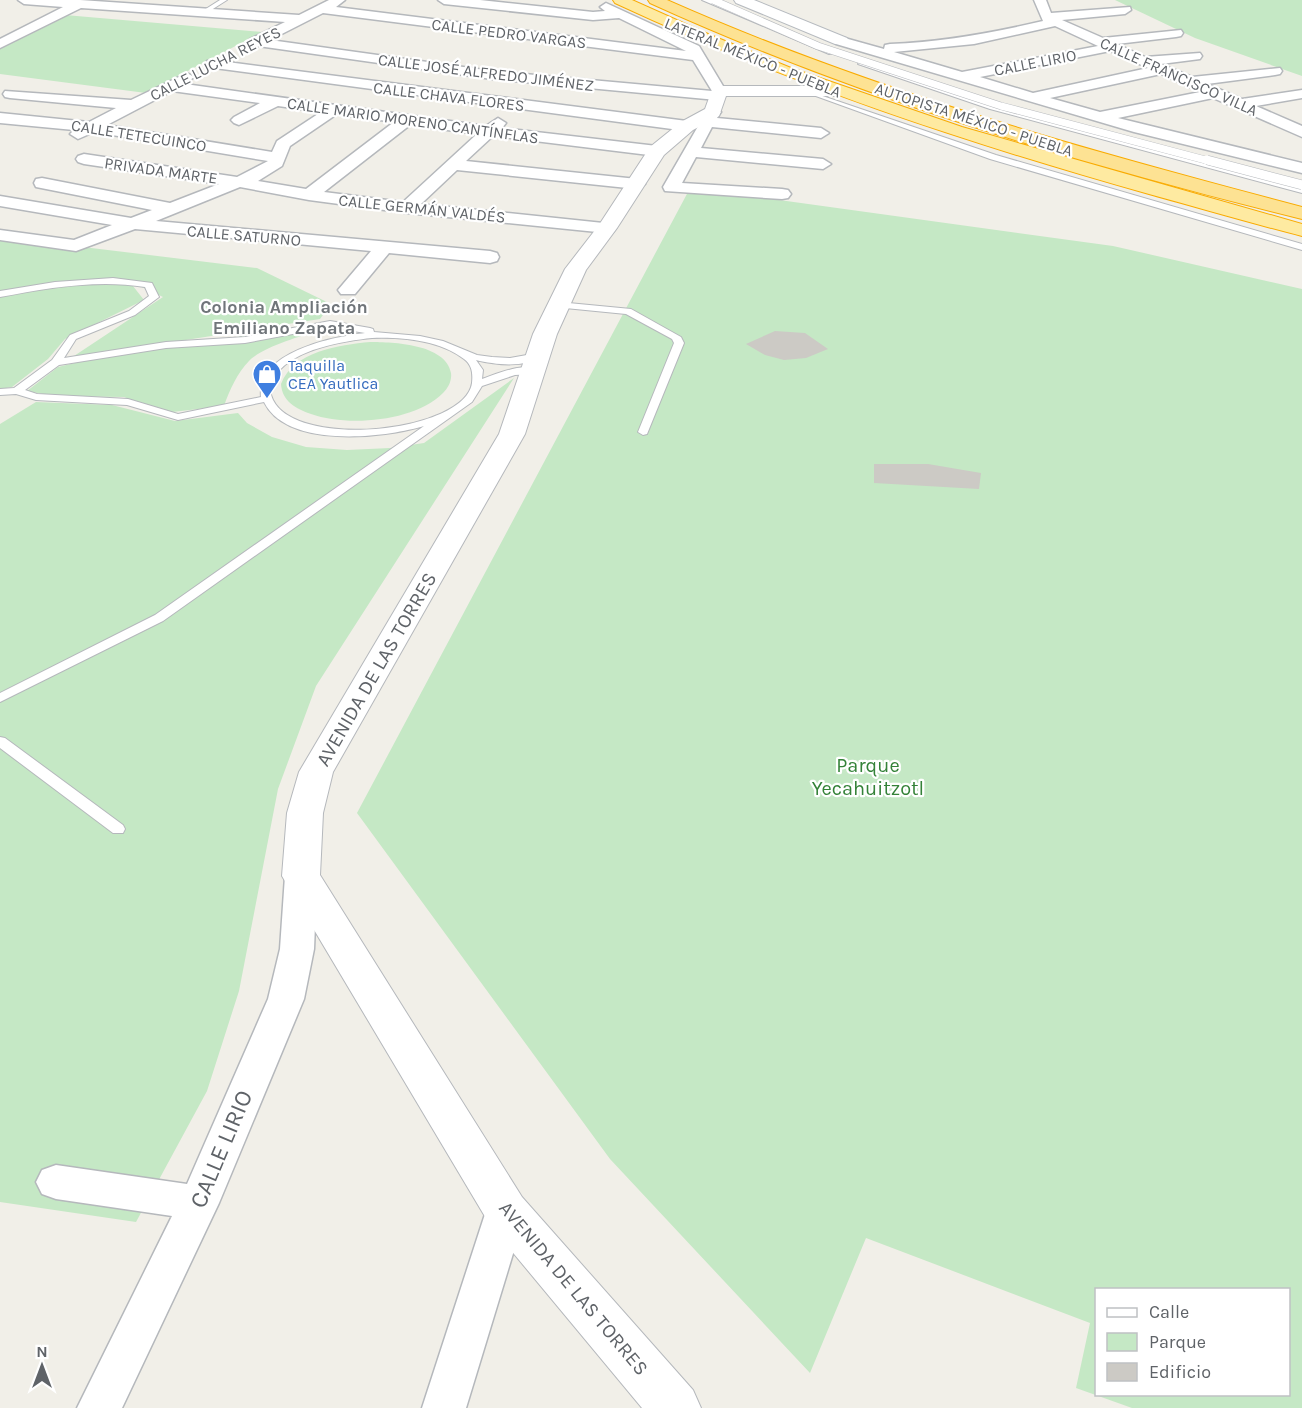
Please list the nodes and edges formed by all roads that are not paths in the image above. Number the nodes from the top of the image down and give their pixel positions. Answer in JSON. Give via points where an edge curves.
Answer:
{"nodes":[{"id":1,"x":24,"y":0,"type":"edge"},
{"id":2,"x":224,"y":0,"type":"edge"},
{"id":3,"x":339,"y":0,"type":"edge"},
{"id":4,"x":444,"y":0,"type":"edge"},
{"id":5,"x":590,"y":0,"type":"edge"},
{"id":6,"x":655,"y":0,"type":"edge"},
{"id":7,"x":688,"y":0,"type":"edge"},
{"id":8,"x":705,"y":0,"type":"edge"},
{"id":9,"x":714,"y":0,"type":"edge"},
{"id":10,"x":1040,"y":0,"type":"edge"},
{"id":11,"x":749,"y":1,"type":"edge"},
{"id":12,"x":82,"y":2,"type":"edge"},
{"id":13,"x":621,"y":7,"type":"edge"},
{"id":14,"x":323,"y":9,"type":"junction"},
{"id":15,"x":1125,"y":10,"type":"dead end"},
{"id":16,"x":202,"y":13,"type":"junction"},
{"id":17,"x":575,"y":15,"type":"junction"},
{"id":18,"x":387,"y":18,"type":"junction"},
{"id":19,"x":302,"y":20,"type":"junction"},
{"id":20,"x":1052,"y":20,"type":"junction"},
{"id":21,"x":457,"y":27,"type":"junction"},
{"id":22,"x":367,"y":30,"type":"dead end"},
{"id":23,"x":1176,"y":33,"type":"dead end"},
{"id":24,"x":542,"y":38,"type":"junction"},
{"id":25,"x":438,"y":39,"type":"dead end"},
{"id":26,"x":346,"y":41,"type":"dead end"},
{"id":27,"x":841,"y":41,"type":"junction"},
{"id":28,"x":255,"y":42,"type":"junction"},
{"id":29,"x":0,"y":44,"type":"edge"},
{"id":30,"x":1107,"y":44,"type":"junction"},
{"id":31,"x":823,"y":45,"type":"junction"},
{"id":32,"x":621,"y":47,"type":"junction"},
{"id":33,"x":866,"y":48,"type":"junction"},
{"id":34,"x":419,"y":50,"type":"dead end"},
{"id":35,"x":525,"y":50,"type":"dead end"},
{"id":36,"x":326,"y":52,"type":"junction"},
{"id":37,"x":696,"y":56,"type":"junction"},
{"id":38,"x":1195,"y":56,"type":"dead end"},
{"id":39,"x":1141,"y":61,"type":"junction"},
{"id":40,"x":399,"y":62,"type":"junction"},
{"id":41,"x":508,"y":62,"type":"dead end"},
{"id":42,"x":212,"y":64,"type":"junction"},
{"id":43,"x":1161,"y":70,"type":"junction"},
{"id":44,"x":1275,"y":71,"type":"dead end"},
{"id":45,"x":492,"y":75,"type":"junction"},
{"id":46,"x":959,"y":77,"type":"junction"},
{"id":47,"x":543,"y":80,"type":"junction"},
{"id":48,"x":1191,"y":82,"type":"junction"},
{"id":49,"x":580,"y":84,"type":"junction"},
{"id":50,"x":170,"y":86,"type":"junction"},
{"id":51,"x":633,"y":89,"type":"junction"},
{"id":52,"x":811,"y":90,"type":"junction"},
{"id":53,"x":1215,"y":93,"type":"junction"},
{"id":54,"x":10,"y":94,"type":"dead end"},
{"id":55,"x":1302,"y":94,"type":"edge"},
{"id":56,"x":1030,"y":98,"type":"junction"},
{"id":57,"x":275,"y":101,"type":"junction"},
{"id":58,"x":517,"y":104,"type":"junction"},
{"id":59,"x":1241,"y":104,"type":"junction"},
{"id":60,"x":131,"y":105,"type":"junction"},
{"id":61,"x":714,"y":106,"type":"junction"},
{"id":62,"x":335,"y":109,"type":"junction"},
{"id":63,"x":604,"y":115,"type":"junction"},
{"id":64,"x":1099,"y":117,"type":"junction"},
{"id":65,"x":0,"y":118,"type":"edge"},
{"id":66,"x":408,"y":119,"type":"junction"},
{"id":67,"x":239,"y":120,"type":"dead end"},
{"id":68,"x":687,"y":126,"type":"junction"},
{"id":69,"x":1299,"y":129,"type":"edge"},
{"id":70,"x":85,"y":131,"type":"junction"},
{"id":71,"x":489,"y":131,"type":"junction"},
{"id":72,"x":821,"y":133,"type":"dead end"},
{"id":73,"x":657,"y":151,"type":"junction"},
{"id":74,"x":690,"y":152,"type":"junction"},
{"id":75,"x":276,"y":157,"type":"junction"},
{"id":76,"x":84,"y":159,"type":"dead end"},
{"id":77,"x":823,"y":164,"type":"dead end"},
{"id":78,"x":453,"y":165,"type":"junction"},
{"id":79,"x":1302,"y":168,"type":"edge"},
{"id":80,"x":238,"y":182,"type":"junction"},
{"id":81,"x":42,"y":183,"type":"dead end"},
{"id":82,"x":637,"y":184,"type":"junction"},
{"id":83,"x":1302,"y":185,"type":"edge"},
{"id":84,"x":1302,"y":191,"type":"edge"},
{"id":85,"x":782,"y":194,"type":"dead end"},
{"id":86,"x":309,"y":195,"type":"junction"},
{"id":87,"x":1302,"y":199,"type":"edge"},
{"id":88,"x":0,"y":201,"type":"edge"},
{"id":89,"x":407,"y":208,"type":"junction"},
{"id":90,"x":173,"y":209,"type":"junction"},
{"id":91,"x":1302,"y":213,"type":"edge"},
{"id":92,"x":135,"y":224,"type":"junction"},
{"id":93,"x":607,"y":228,"type":"junction"},
{"id":94,"x":1302,"y":230,"type":"edge"},
{"id":95,"x":0,"y":235,"type":"edge"},
{"id":96,"x":385,"y":246,"type":"junction"},
{"id":97,"x":1302,"y":247,"type":"edge"},
{"id":98,"x":490,"y":257,"type":"dead end"},
{"id":99,"x":348,"y":290,"type":"dead end"},
{"id":100,"x":0,"y":294,"type":"edge"},
{"id":101,"x":558,"y":305,"type":"junction"},
{"id":102,"x":399,"y":335,"type":"junction"},
{"id":103,"x":465,"y":354,"type":"junction"},
{"id":104,"x":56,"y":362,"type":"junction"},
{"id":105,"x":536,"y":363,"type":"junction"},
{"id":106,"x":478,"y":384,"type":"junction"},
{"id":107,"x":17,"y":391,"type":"junction"},
{"id":108,"x":0,"y":392,"type":"edge"},
{"id":109,"x":265,"y":399,"type":"junction"},
{"id":110,"x":447,"y":415,"type":"junction"},
{"id":111,"x":643,"y":432,"type":"dead end"},
{"id":112,"x":0,"y":698,"type":"edge"},
{"id":113,"x":0,"y":741,"type":"edge"},
{"id":114,"x":118,"y":829,"type":"dead end"},
{"id":115,"x":301,"y":876,"type":"junction"},
{"id":116,"x":56,"y":1182,"type":"dead end"},
{"id":117,"x":199,"y":1203,"type":"junction"},
{"id":118,"x":506,"y":1210,"type":"junction"},
{"id":119,"x":99,"y":1408,"type":"edge"},
{"id":120,"x":444,"y":1408,"type":"edge"},
{"id":121,"x":675,"y":1408,"type":"edge"}],
"edges":[{"from":1,"to":12,"type":"street"},
{"from":2,"to":16,"type":"lane"},
{"from":3,"to":14,"type":"street","name":"CALLE LUCHA REYES"},
{"from":4,"to":17,"type":"street"},
{"from":5,"to":13,"type":"street"},
{"from":6,"to":91,"type":"highway","name":"AUTOPISTA MÉXICO - PUEBLA","via":[[773,51],[963,117]]},
{"from":7,"to":87,"type":"highway","name":"AUTOPISTA MÉXICO - PUEBLA","via":[[804,48],[962,103]]},
{"from":8,"to":84,"type":"lane","bridge":true,"via":[[810,46],[982,104]]},
{"from":9,"to":31,"type":"highway","name":"LATERAL MÉXICO - PUEBLA"},
{"from":9,"to":83,"type":"lane","bridge":true,"via":[[818,46],[1001,106]]},
{"from":10,"to":20,"type":"street"},
{"from":11,"to":27,"type":"street"},
{"from":12,"to":16,"type":"street"},
{"from":12,"to":29,"type":"street"},
{"from":13,"to":17,"type":"street","via":[[592,16]]},
{"from":13,"to":37,"type":"street","via":[[694,49]]},
{"from":13,"to":52,"type":"highway","name":"LATERAL MÉXICO - PUEBLA","via":[[684,31]]},
{"from":14,"to":18,"type":"street","name":"CALLE PEDRO VARGAS"},
{"from":14,"to":19,"type":"street","name":"CALLE LUCHA REYES"},
{"from":15,"to":20,"type":"street"},
{"from":16,"to":19,"type":"street"},
{"from":17,"to":24,"type":"street"},
{"from":18,"to":21,"type":"street","name":"CALLE PEDRO VARGAS"},
{"from":18,"to":22,"type":"street"},
{"from":19,"to":28,"type":"street","name":"CALLE LUCHA REYES"},
{"from":20,"to":30,"type":"street","name":"CALLE FRANCISCO VILLA"},
{"from":20,"to":33,"type":"street","via":[[971,42]]},
{"from":21,"to":24,"type":"street","name":"CALLE PEDRO VARGAS"},
{"from":21,"to":25,"type":"street"},
{"from":23,"to":30,"type":"street","name":"CALLE LIRIO"},
{"from":24,"to":32,"type":"street","name":"CALLE PEDRO VARGAS"},
{"from":24,"to":35,"type":"street"},
{"from":26,"to":36,"type":"street"},
{"from":27,"to":31,"type":"street"},
{"from":27,"to":33,"type":"street"},
{"from":28,"to":36,"type":"street","name":"CALLE JOSÉ ALFREDO JIMÉNEZ"},
{"from":28,"to":42,"type":"street","name":"CALLE LUCHA REYES"},
{"from":30,"to":39,"type":"street","name":"CALLE FRANCISCO VILLA"},
{"from":30,"to":46,"type":"street","name":"CALLE LIRIO"},
{"from":31,"to":83,"type":"highway","name":"LATERAL MÉXICO - PUEBLA","via":[[988,100]]},
{"from":32,"to":37,"type":"street","name":"CALLE PEDRO VARGAS"},
{"from":32,"to":49,"type":"street"},
{"from":33,"to":46,"type":"street"},
{"from":34,"to":40,"type":"street"},
{"from":36,"to":40,"type":"street","name":"CALLE JOSÉ ALFREDO JIMÉNEZ"},
{"from":37,"to":61,"type":"street"},
{"from":38,"to":39,"type":"street"},
{"from":39,"to":43,"type":"street","name":"CALLE FRANCISCO VILLA"},
{"from":40,"to":45,"type":"street","name":"CALLE JOSÉ ALFREDO JIMÉNEZ"},
{"from":41,"to":45,"type":"street"},
{"from":42,"to":50,"type":"street","name":"CALLE LUCHA REYES"},
{"from":42,"to":58,"type":"street","name":"CALLE CHAVA FLORES"},
{"from":43,"to":48,"type":"street","name":"CALLE FRANCISCO VILLA"},
{"from":43,"to":56,"type":"street"},
{"from":44,"to":48,"type":"street"},
{"from":45,"to":47,"type":"street","name":"CALLE JOSÉ ALFREDO JIMÉNEZ"},
{"from":46,"to":56,"type":"street"},
{"from":47,"to":49,"type":"street","name":"CALLE JOSÉ ALFREDO JIMÉNEZ"},
{"from":47,"to":58,"type":"street"},
{"from":48,"to":53,"type":"street","name":"CALLE FRANCISCO VILLA"},
{"from":49,"to":51,"type":"street","name":"CALLE JOSÉ ALFREDO JIMÉNEZ"},
{"from":50,"to":57,"type":"street","name":"CALLE MARIO MORENO CANTÍNFLAS"},
{"from":50,"to":60,"type":"street","name":"CALLE LUCHA REYES"},
{"from":51,"to":61,"type":"street","name":"CALLE JOSÉ ALFREDO JIMÉNEZ"},
{"from":51,"to":63,"type":"street"},
{"from":52,"to":61,"type":"street","name":"AVENIDA DE LAS TORRES"},
{"from":52,"to":94,"type":"highway","name":"LATERAL MÉXICO - PUEBLA"},
{"from":52,"to":97,"type":"lane","via":[[993,158]]},
{"from":53,"to":59,"type":"street","name":"CALLE FRANCISCO VILLA"},
{"from":53,"to":64,"type":"street"},
{"from":54,"to":60,"type":"street"},
{"from":55,"to":59,"type":"street"},
{"from":56,"to":64,"type":"street"},
{"from":57,"to":62,"type":"street","name":"CALLE MARIO MORENO CANTÍNFLAS"},
{"from":57,"to":67,"type":"street"},
{"from":58,"to":63,"type":"street","name":"CALLE CHAVA FLORES"},
{"from":58,"to":71,"type":"street"},
{"from":59,"to":69,"type":"street","name":"CALLE FRANCISCO VILLA"},
{"from":60,"to":70,"type":"street","name":"CALLE LUCHA REYES"},
{"from":61,"to":68,"type":"street","name":"AVENIDA DE LAS TORRES"},
{"from":61,"to":72,"type":"street","name":"CALLE JOSÉ ALFREDO JIMÉNEZ"},
{"from":61,"to":74,"type":"street"},
{"from":62,"to":66,"type":"street","name":"CALLE MARIO MORENO CANTÍNFLAS"},
{"from":62,"to":75,"type":"street","via":[[282,144]]},
{"from":63,"to":68,"type":"street","name":"CALLE CHAVA FLORES"},
{"from":64,"to":79,"type":"street","via":[[1194,144]]},
{"from":65,"to":70,"type":"street","name":"CALLE TETECUINCO"},
{"from":66,"to":71,"type":"street","name":"CALLE MARIO MORENO CANTÍNFLAS"},
{"from":66,"to":86,"type":"street"},
{"from":68,"to":73,"type":"street","name":"AVENIDA DE LAS TORRES"},
{"from":70,"to":75,"type":"street","name":"CALLE TETECUINCO"},
{"from":71,"to":73,"type":"street","name":"CALLE MARIO MORENO CANTÍNFLAS"},
{"from":71,"to":78,"type":"street"},
{"from":73,"to":82,"type":"street","name":"AVENIDA DE LAS TORRES"},
{"from":74,"to":77,"type":"street"},
{"from":74,"to":85,"type":"street","via":[[671,187]]},
{"from":75,"to":80,"type":"street","via":[[276,163]]},
{"from":76,"to":80,"type":"street","name":"PRIVADA MARTE"},
{"from":78,"to":82,"type":"street"},
{"from":78,"to":89,"type":"street"},
{"from":80,"to":86,"type":"street","name":"CALLE GERMÁN VALDÉS"},
{"from":80,"to":90,"type":"street"},
{"from":81,"to":90,"type":"street"},
{"from":82,"to":93,"type":"street","name":"AVENIDA DE LAS TORRES"},
{"from":86,"to":89,"type":"street","name":"CALLE GERMÁN VALDÉS"},
{"from":88,"to":92,"type":"street","name":"CALLE SATURNO"},
{"from":89,"to":93,"type":"street","name":"CALLE GERMÁN VALDÉS"},
{"from":90,"to":92,"type":"street"},
{"from":92,"to":95,"type":"street","via":[[76,246]]},
{"from":92,"to":96,"type":"street","name":"CALLE SATURNO"},
{"from":93,"to":101,"type":"street","name":"AVENIDA DE LAS TORRES","via":[[576,269]]},
{"from":96,"to":98,"type":"street","name":"CALLE SATURNO"},
{"from":96,"to":99,"type":"street"},
{"from":100,"to":104,"type":"lane","via":[[41,286],[128,281],[149,285],[154,297],[132,313],[73,338]]},
{"from":101,"to":105,"type":"street","name":"AVENIDA DE LAS TORRES"},
{"from":101,"to":111,"type":"lane","via":[[628,311],[676,338],[679,343]]},
{"from":102,"to":103,"type":"lane","via":[[436,342]]},
{"from":102,"to":104,"type":"lane","via":[[330,324],[245,340],[166,345]]},
{"from":102,"to":109,"type":"lane","via":[[348,338],[301,352],[271,374],[264,386]]},
{"from":103,"to":105,"type":"lane","via":[[492,361]]},
{"from":103,"to":106,"type":"lane","via":[[477,368]]},
{"from":104,"to":107,"type":"lane"},
{"from":105,"to":106,"type":"lane"},
{"from":105,"to":115,"type":"street","name":"AVENIDA DE LAS TORRES","via":[[512,434],[316,771],[305,813]]},
{"from":106,"to":110,"type":"lane","via":[[468,400]]},
{"from":107,"to":108,"type":"lane"},
{"from":107,"to":109,"type":"lane","via":[[36,397],[128,402],[178,417]]},
{"from":109,"to":110,"type":"lane","via":[[275,413],[295,424],[343,433],[387,432]]},
{"from":110,"to":112,"type":"lane","via":[[159,618]]},
{"from":113,"to":114,"type":"lane"},
{"from":115,"to":117,"type":"street","name":"CALLE LIRIO","via":[[297,949],[286,999]]},
{"from":115,"to":118,"type":"street","name":"AVENIDA DE LAS TORRES"},
{"from":116,"to":117,"type":"street"},
{"from":117,"to":119,"type":"street","name":"CALLE LIRIO"},
{"from":118,"to":120,"type":"street"},
{"from":118,"to":121,"type":"street","name":"AVENIDA DE LAS TORRES"}]}
